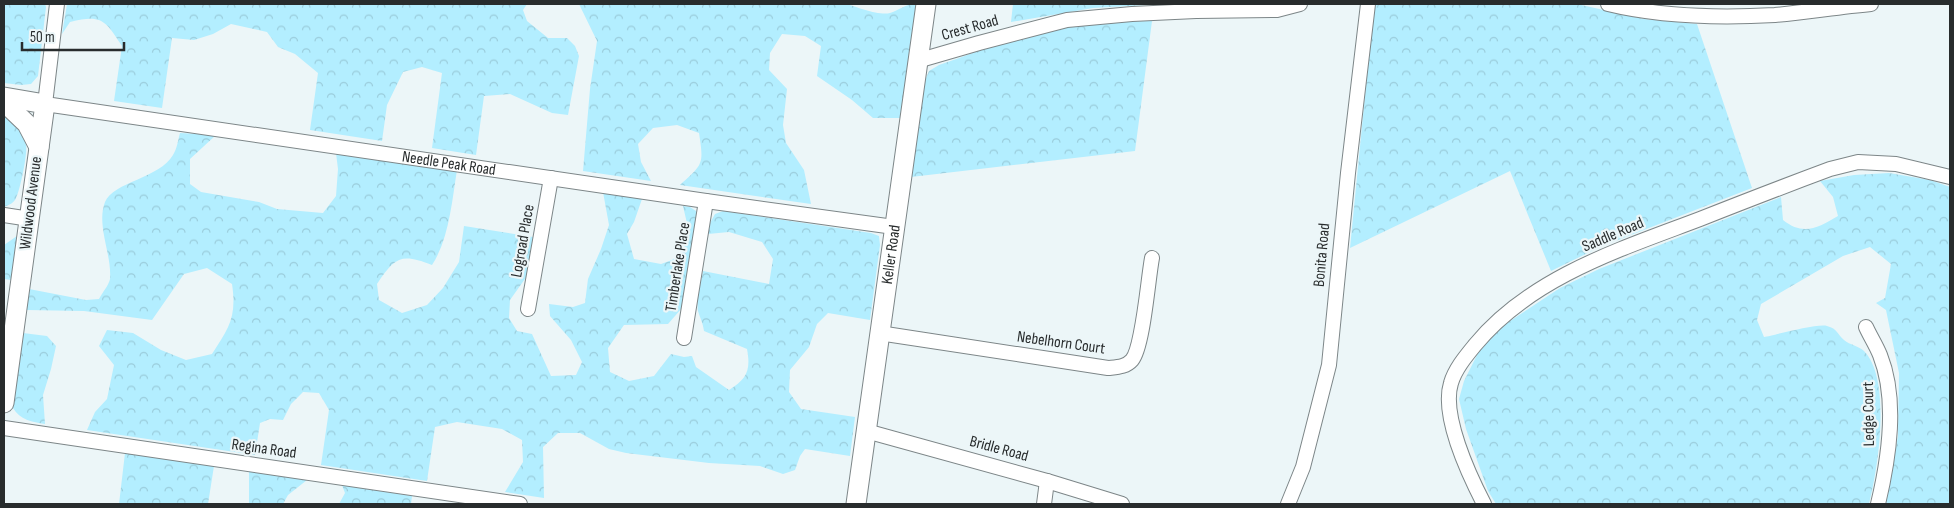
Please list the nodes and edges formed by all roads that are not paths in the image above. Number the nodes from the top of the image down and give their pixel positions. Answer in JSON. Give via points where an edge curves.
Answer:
{"nodes":[{"id":1,"x":57,"y":4,"type":"edge"},
{"id":2,"x":926,"y":4,"type":"edge"},
{"id":3,"x":1300,"y":4,"type":"edge"},
{"id":4,"x":1368,"y":4,"type":"edge"},
{"id":5,"x":1608,"y":4,"type":"edge"},
{"id":6,"x":1871,"y":4,"type":"edge"},
{"id":7,"x":917,"y":61,"type":"junction"},
{"id":8,"x":4,"y":97,"type":"edge"},
{"id":9,"x":4,"y":102,"type":"edge"},
{"id":10,"x":45,"y":104,"type":"junction"},
{"id":11,"x":38,"y":147,"type":"junction"},
{"id":12,"x":1950,"y":177,"type":"edge"},
{"id":13,"x":551,"y":178,"type":"junction"},
{"id":14,"x":706,"y":201,"type":"junction"},
{"id":15,"x":4,"y":215,"type":"edge"},
{"id":16,"x":30,"y":219,"type":"junction"},
{"id":17,"x":894,"y":227,"type":"junction"},
{"id":18,"x":1152,"y":258,"type":"dead end"},
{"id":19,"x":528,"y":309,"type":"dead end"},
{"id":20,"x":1866,"y":327,"type":"dead end"},
{"id":21,"x":879,"y":333,"type":"junction"},
{"id":22,"x":684,"y":338,"type":"dead end"},
{"id":23,"x":4,"y":403,"type":"edge"},
{"id":24,"x":4,"y":428,"type":"edge"},
{"id":25,"x":866,"y":431,"type":"junction"},
{"id":26,"x":1047,"y":481,"type":"junction"},
{"id":27,"x":520,"y":504,"type":"edge"},
{"id":28,"x":856,"y":504,"type":"edge"},
{"id":29,"x":1044,"y":504,"type":"edge"},
{"id":30,"x":1122,"y":504,"type":"edge"},
{"id":31,"x":1288,"y":504,"type":"edge"},
{"id":32,"x":1484,"y":504,"type":"edge"},
{"id":33,"x":1878,"y":504,"type":"edge"}],
"edges":[{"from":1,"to":10,"type":"street","name":"Wildwood Avenue"},
{"from":2,"to":7,"type":"street","name":"Keller Road"},
{"from":3,"to":7,"type":"street","name":"Crest Road","via":[[1277,10],[1132,14],[1067,20]]},
{"from":4,"to":31,"type":"street","name":"Bonita Road","via":[[1329,365],[1305,458]]},
{"from":5,"to":6,"type":"street","via":[[1713,17]]},
{"from":7,"to":17,"type":"street","name":"Keller Road"},
{"from":8,"to":10,"type":"street","name":"Needle Peak Road"},
{"from":9,"to":11,"type":"street","via":[[27,124]]},
{"from":10,"to":11,"type":"street","name":"Wildwood Avenue"},
{"from":10,"to":13,"type":"street","name":"Needle Peak Road"},
{"from":11,"to":16,"type":"street","name":"Wildwood Avenue"},
{"from":12,"to":32,"type":"street","name":"Saddle Road","via":[[1896,164],[1858,162],[1830,169],[1598,259],[1549,284],[1514,308],[1486,331],[1464,357],[1451,382],[1448,404],[1454,430],[1472,482]]},
{"from":13,"to":14,"type":"street","name":"Needle Peak Road"},
{"from":13,"to":19,"type":"street","name":"Logroad Place"},
{"from":14,"to":17,"type":"street","name":"Needle Peak Road"},
{"from":14,"to":22,"type":"street","name":"Timberlake Place"},
{"from":15,"to":16,"type":"street"},
{"from":16,"to":23,"type":"street","name":"Wildwood Avenue"},
{"from":17,"to":21,"type":"street","name":"Keller Road"},
{"from":18,"to":21,"type":"street","name":"Nebelhorn Court","via":[[1139,348],[1124,366],[1108,368]]},
{"from":20,"to":33,"type":"street","name":"Ledge Court","via":[[1880,354],[1889,409],[1888,449]]},
{"from":21,"to":25,"type":"street","name":"Keller Road"},
{"from":24,"to":27,"type":"street","name":"Regina Road"},
{"from":25,"to":26,"type":"street","name":"Bridle Road"},
{"from":25,"to":28,"type":"street","name":"Keller Road"},
{"from":26,"to":29,"type":"street"},
{"from":26,"to":30,"type":"street","name":"Bridle Road"}]}
